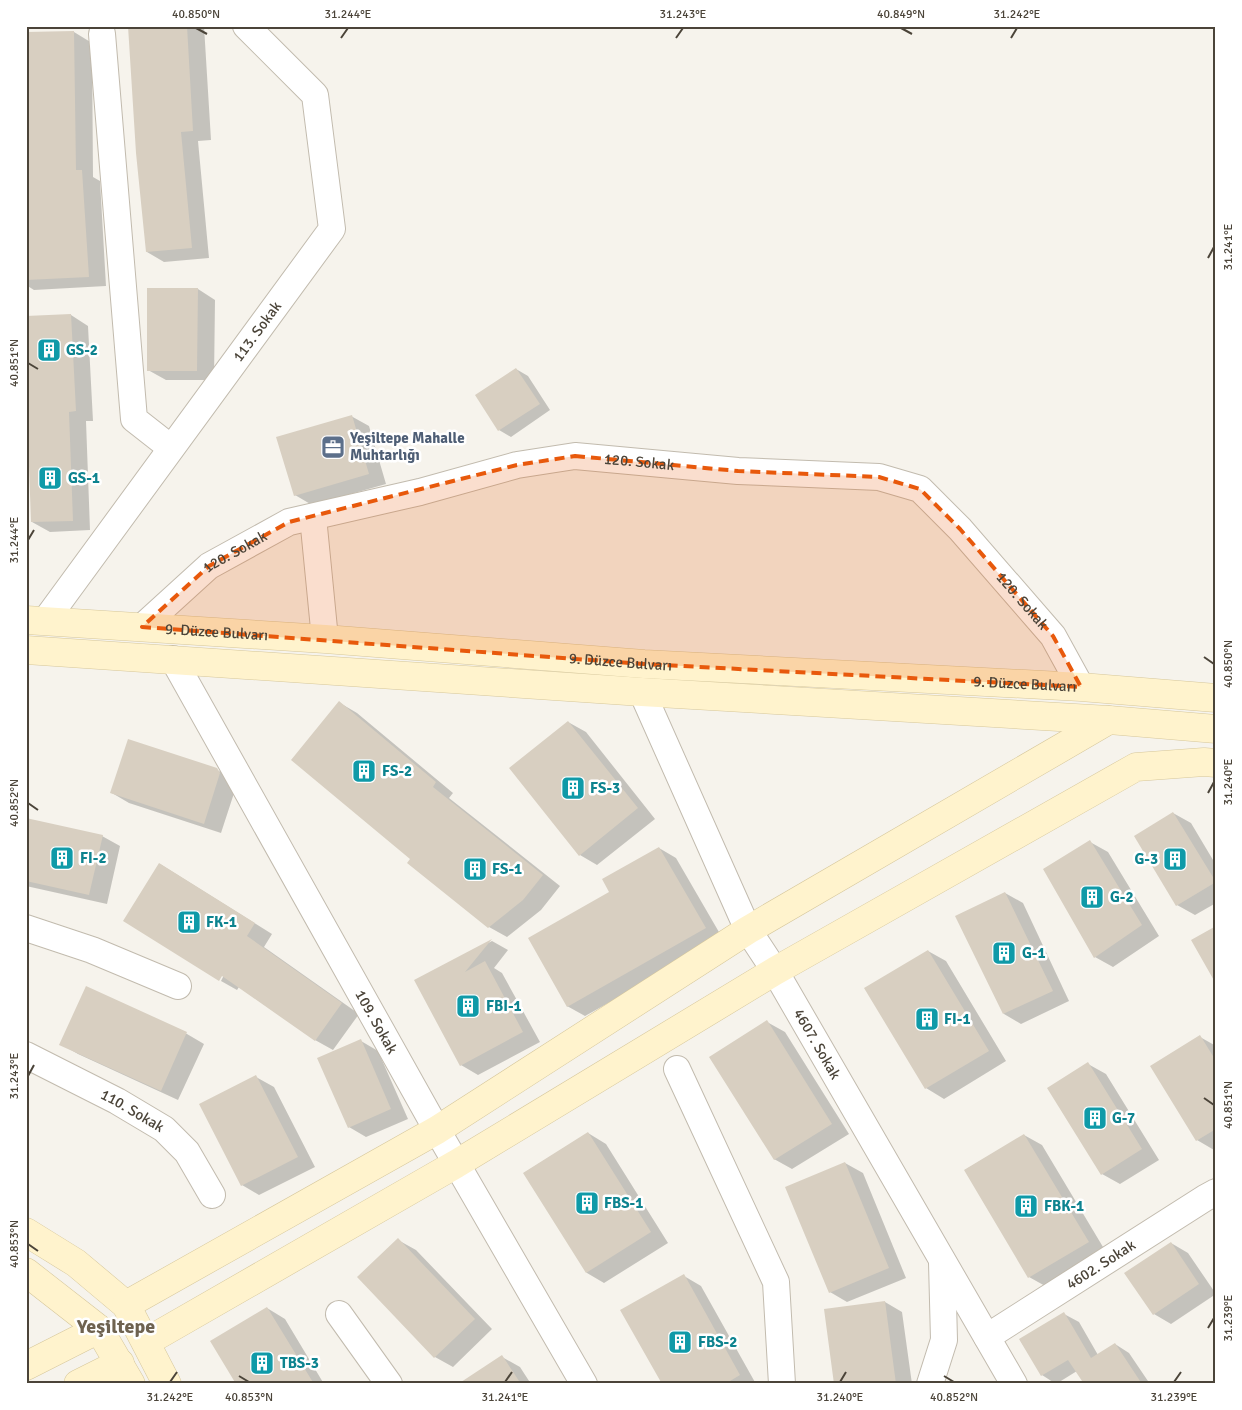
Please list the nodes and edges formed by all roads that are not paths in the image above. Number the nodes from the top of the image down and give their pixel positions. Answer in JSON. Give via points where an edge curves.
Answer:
{"nodes":[{"id":1,"x":246,"y":26,"type":"edge"},
{"id":2,"x":102,"y":34,"type":"dead end"},
{"id":3,"x":171,"y":448,"type":"junction"},
{"id":4,"x":313,"y":517,"type":"junction"},
{"id":5,"x":36,"y":620,"type":"edge"},
{"id":6,"x":142,"y":627,"type":"junction"},
{"id":7,"x":325,"y":639,"type":"junction"},
{"id":8,"x":26,"y":650,"type":"edge"},
{"id":9,"x":173,"y":660,"type":"junction"},
{"id":10,"x":1081,"y":687,"type":"junction"},
{"id":11,"x":642,"y":692,"type":"junction"},
{"id":12,"x":1216,"y":698,"type":"edge"},
{"id":13,"x":1109,"y":720,"type":"junction"},
{"id":14,"x":1216,"y":729,"type":"edge"},
{"id":15,"x":1216,"y":764,"type":"edge"},
{"id":16,"x":26,"y":928,"type":"edge"},
{"id":17,"x":748,"y":930,"type":"junction"},
{"id":18,"x":775,"y":971,"type":"junction"},
{"id":19,"x":178,"y":986,"type":"dead end"},
{"id":20,"x":26,"y":1055,"type":"edge"},
{"id":21,"x":678,"y":1069,"type":"dead end"},
{"id":22,"x":437,"y":1130,"type":"junction"},
{"id":23,"x":456,"y":1164,"type":"junction"},
{"id":24,"x":1216,"y":1192,"type":"edge"},
{"id":25,"x":212,"y":1195,"type":"dead end"},
{"id":26,"x":26,"y":1232,"type":"edge"},
{"id":27,"x":942,"y":1259,"type":"junction"},
{"id":28,"x":26,"y":1272,"type":"edge"},
{"id":29,"x":126,"y":1304,"type":"junction"},
{"id":30,"x":338,"y":1314,"type":"dead end"},
{"id":31,"x":100,"y":1329,"type":"junction"},
{"id":32,"x":987,"y":1337,"type":"junction"},
{"id":33,"x":146,"y":1342,"type":"junction"},
{"id":34,"x":26,"y":1366,"type":"edge"},
{"id":35,"x":125,"y":1373,"type":"edge"},
{"id":36,"x":78,"y":1384,"type":"edge"},
{"id":37,"x":167,"y":1384,"type":"edge"},
{"id":38,"x":388,"y":1384,"type":"edge"},
{"id":39,"x":584,"y":1384,"type":"edge"},
{"id":40,"x":782,"y":1384,"type":"edge"},
{"id":41,"x":930,"y":1384,"type":"edge"},
{"id":42,"x":1014,"y":1384,"type":"edge"}],
"edges":[{"from":1,"to":3,"type":"street","name":"113. Sokak","via":[[315,95],[332,229]]},
{"from":2,"to":3,"type":"street","via":[[134,419]]},
{"from":3,"to":5,"type":"street","name":"113. Sokak"},
{"from":4,"to":6,"type":"street","name":"120. Sokak","via":[[289,522],[209,566]]},
{"from":4,"to":7,"type":"street"},
{"from":4,"to":10,"type":"street","name":"120. Sokak","via":[[517,465],[575,456],[738,471],[879,477],[920,489],[960,528],[1053,636]]},
{"from":5,"to":6,"type":"main road","name":"9. Düzce Bulvarı"},
{"from":6,"to":7,"type":"main road","name":"9. Düzce Bulvarı"},
{"from":7,"to":10,"type":"main road","name":"9. Düzce Bulvarı","via":[[644,664]]},
{"from":8,"to":9,"type":"main road","name":"9. Düzce Bulvarı"},
{"from":9,"to":11,"type":"main road","name":"9. Düzce Bulvarı"},
{"from":9,"to":22,"type":"street","name":"109. Sokak"},
{"from":10,"to":12,"type":"main road","name":"9. Düzce Bulvarı"},
{"from":11,"to":13,"type":"main road","name":"9. Düzce Bulvarı"},
{"from":11,"to":17,"type":"street","name":"4607. Sokak"},
{"from":13,"to":14,"type":"main road","name":"9. Düzce Bulvarı"},
{"from":13,"to":17,"type":"main road"},
{"from":15,"to":18,"type":"main road","via":[[1136,766]]},
{"from":16,"to":19,"type":"street","via":[[92,950]]},
{"from":17,"to":18,"type":"street","name":"4607. Sokak"},
{"from":17,"to":22,"type":"main road"},
{"from":18,"to":23,"type":"main road"},
{"from":18,"to":27,"type":"street","name":"4607. Sokak"},
{"from":20,"to":25,"type":"street","name":"110. Sokak","via":[[164,1129],[186,1152]]},
{"from":21,"to":40,"type":"street","via":[[776,1282]]},
{"from":22,"to":23,"type":"street","name":"109. Sokak"},
{"from":22,"to":29,"type":"main road"},
{"from":23,"to":33,"type":"main road"},
{"from":23,"to":39,"type":"street","name":"109. Sokak"},
{"from":24,"to":32,"type":"street","name":"4602. Sokak"},
{"from":26,"to":29,"type":"main road","via":[[76,1263]]},
{"from":27,"to":32,"type":"street","name":"4607. Sokak"},
{"from":27,"to":41,"type":"street","via":[[944,1340]]},
{"from":28,"to":31,"type":"main road"},
{"from":29,"to":33,"type":"main road"},
{"from":30,"to":38,"type":"street"},
{"from":31,"to":34,"type":"main road"},
{"from":31,"to":35,"type":"main road"},
{"from":32,"to":42,"type":"street","name":"4607. Sokak"},
{"from":33,"to":37,"type":"main road"},
{"from":35,"to":36,"type":"main road"}]}
